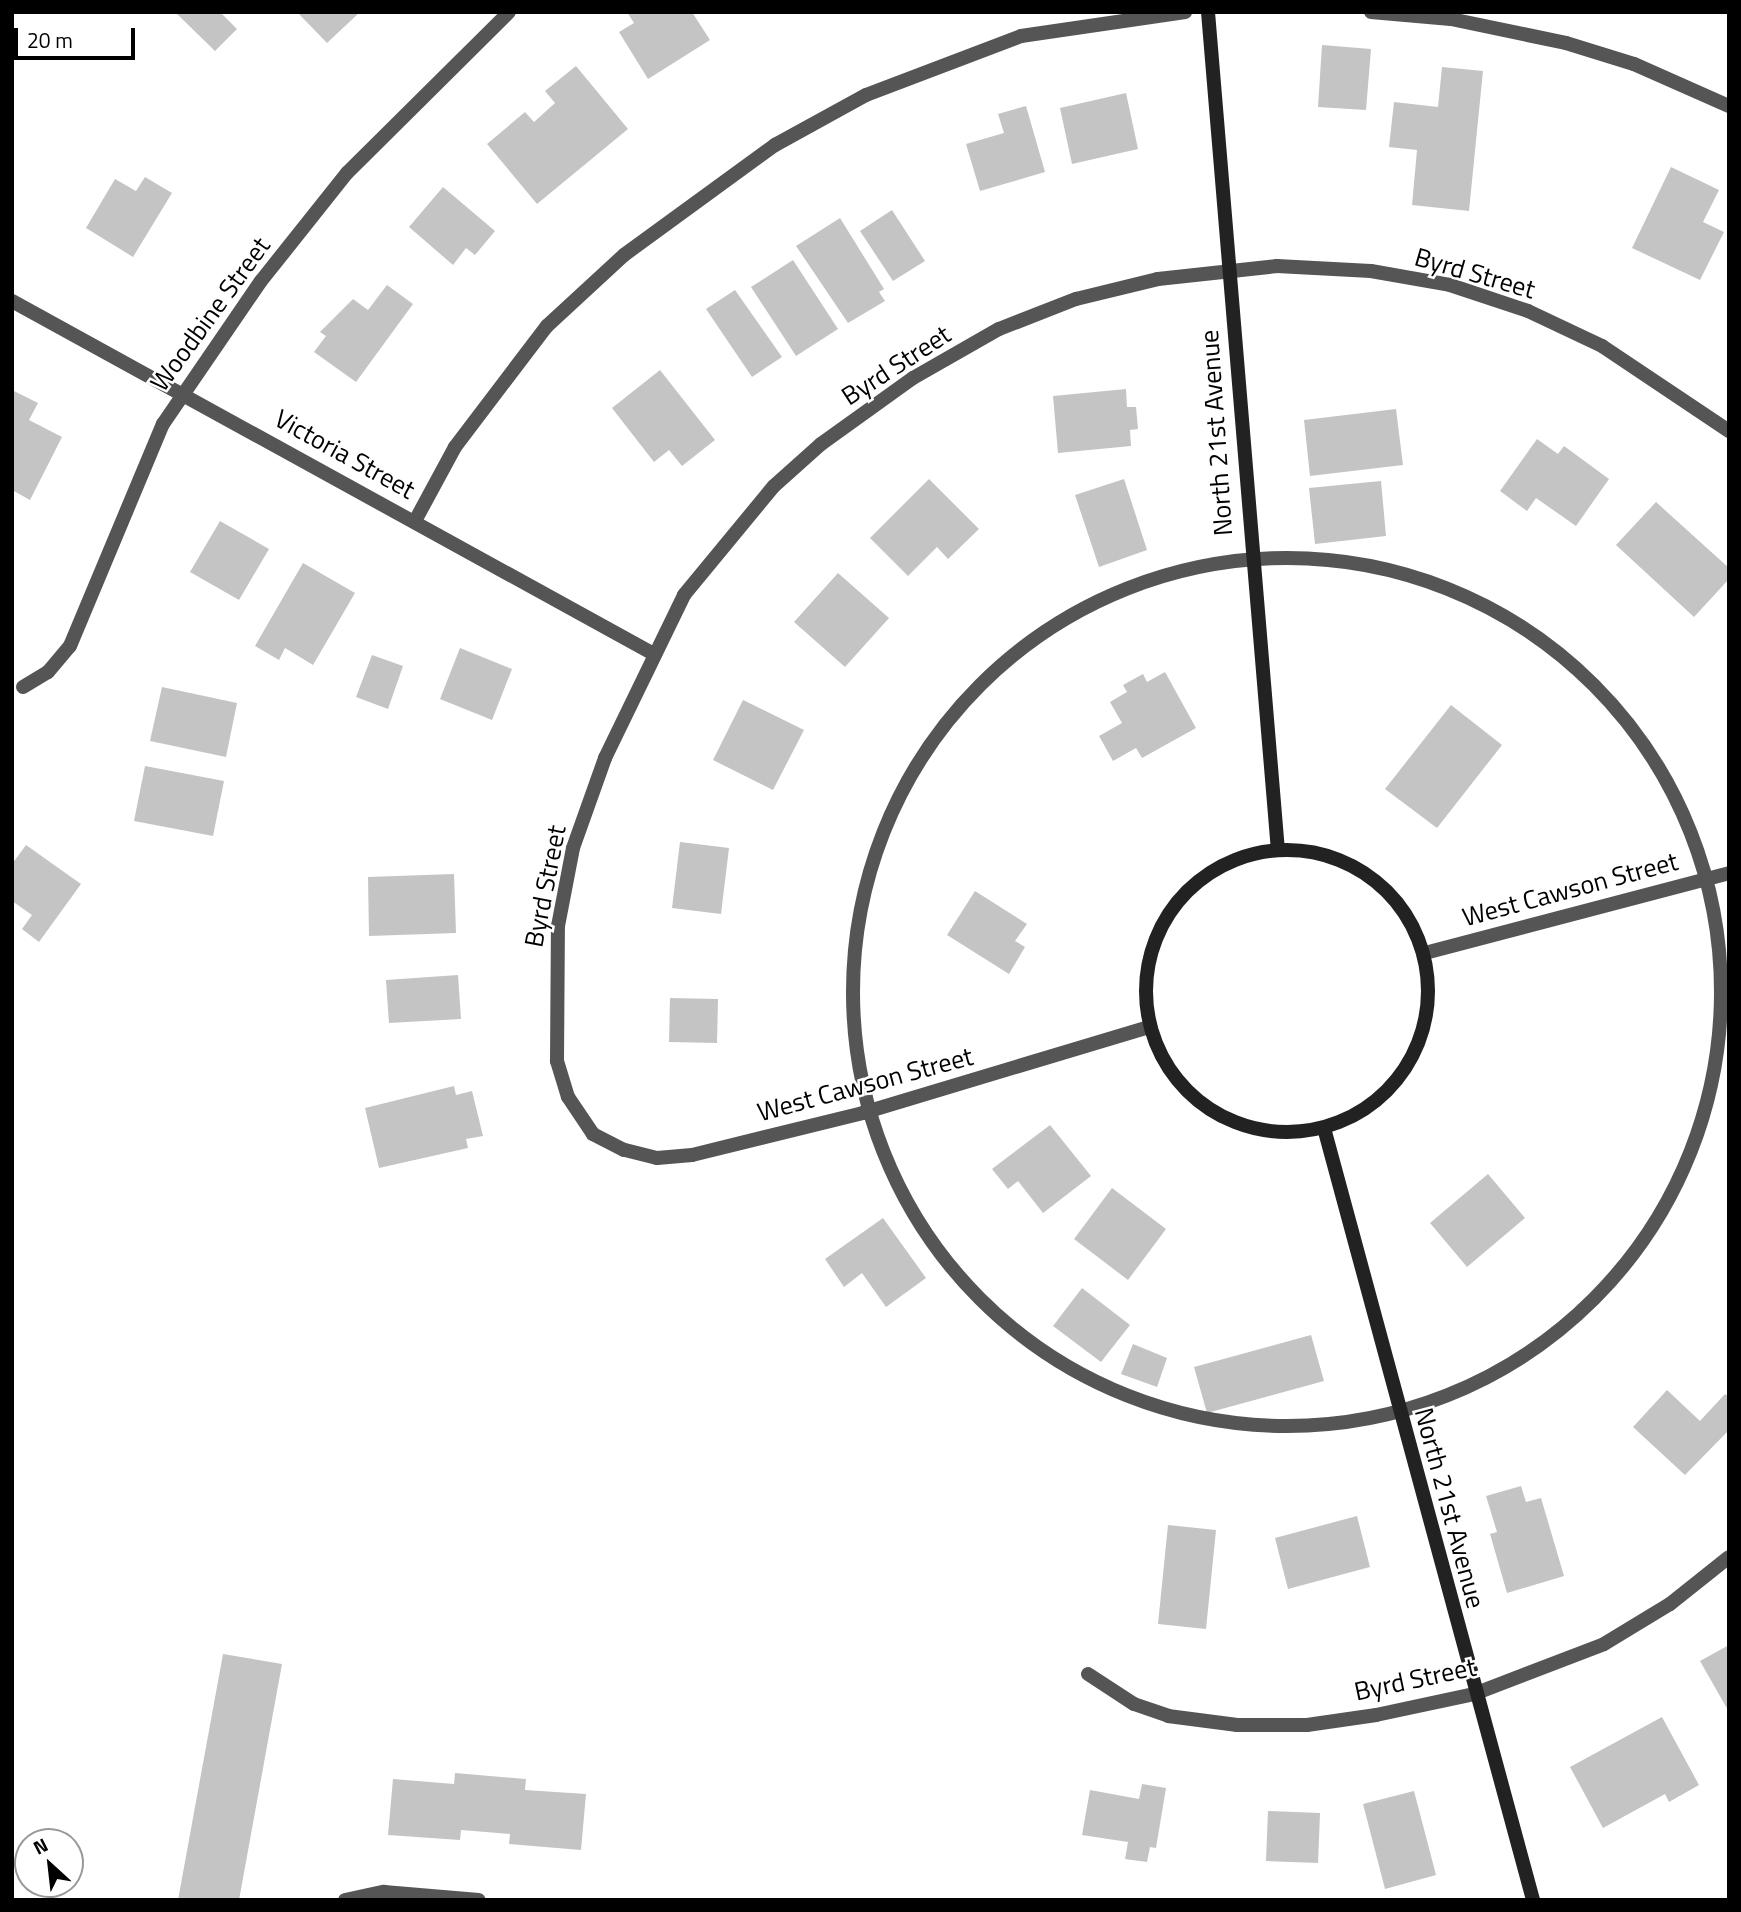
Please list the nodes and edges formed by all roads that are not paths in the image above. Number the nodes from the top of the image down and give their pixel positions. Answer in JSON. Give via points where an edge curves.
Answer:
{"nodes":[{"id":1,"x":509,"y":12,"type":"edge"},
{"id":2,"x":1185,"y":12,"type":"edge"},
{"id":3,"x":1208,"y":12,"type":"edge"},
{"id":4,"x":1371,"y":12,"type":"edge"},
{"id":5,"x":1729,"y":106,"type":"edge"},
{"id":6,"x":1228,"y":269,"type":"junction"},
{"id":7,"x":12,"y":301,"type":"edge"},
{"id":8,"x":183,"y":392,"type":"junction"},
{"id":9,"x":1729,"y":431,"type":"edge"},
{"id":10,"x":415,"y":521,"type":"junction"},
{"id":11,"x":1250,"y":554,"type":"junction"},
{"id":12,"x":652,"y":653,"type":"junction"},
{"id":13,"x":23,"y":687,"type":"dead end"},
{"id":14,"x":1278,"y":850,"type":"junction"},
{"id":15,"x":1729,"y":873,"type":"edge"},
{"id":16,"x":1709,"y":878,"type":"junction"},
{"id":17,"x":1425,"y":953,"type":"junction"},
{"id":18,"x":1149,"y":1027,"type":"junction"},
{"id":19,"x":863,"y":1113,"type":"junction"},
{"id":20,"x":1324,"y":1128,"type":"junction"},
{"id":21,"x":593,"y":1134,"type":"joint"},
{"id":22,"x":1399,"y":1414,"type":"junction"},
{"id":23,"x":1729,"y":1557,"type":"edge"},
{"id":24,"x":1088,"y":1674,"type":"dead end"},
{"id":25,"x":1474,"y":1694,"type":"junction"},
{"id":26,"x":345,"y":1900,"type":"edge"},
{"id":27,"x":479,"y":1900,"type":"edge"},
{"id":28,"x":1532,"y":1900,"type":"edge"}],
"edges":[{"from":1,"to":8,"type":"street","name":"Woodbine Street","via":[[347,173]]},
{"from":2,"to":10,"type":"street","via":[[1021,36],[961,56],[866,96],[729,176],[624,255],[547,326],[455,447]]},
{"from":3,"to":6,"type":"street","name":"North 21st Avenue"},
{"from":4,"to":5,"type":"street","via":[[1451,19],[1566,43],[1634,64]]},
{"from":6,"to":9,"type":"street","name":"Byrd Street","via":[[1371,271],[1450,285],[1528,311],[1602,346]]},
{"from":6,"to":11,"type":"street","name":"North 21st Avenue"},
{"from":6,"to":12,"type":"street","name":"Byrd Street","via":[[1158,279],[1076,299],[999,329],[913,378],[821,443],[774,486],[684,595]]},
{"from":7,"to":8,"type":"street","name":"Victoria Street"},
{"from":8,"to":10,"type":"street","name":"Victoria Street"},
{"from":8,"to":13,"type":"street","name":"Woodbine Street","via":[[124,506],[70,646],[48,672]]},
{"from":10,"to":12,"type":"street","name":"Victoria Street"},
{"from":11,"to":14,"type":"street","name":"North 21st Avenue"},
{"from":11,"to":16,"type":"street","via":[[1316,557],[1389,570],[1460,593],[1525,625],[1577,663],[1622,708],[1660,760],[1689,819]]},
{"from":11,"to":19,"type":"street","via":[[1162,571],[1042,634],[986,675],[924,752],[894,820],[860,955],[855,1011]]},
{"from":12,"to":21,"type":"street","name":"Byrd Street","via":[[573,848],[558,926],[556,1061],[568,1097]]},
{"from":14,"to":17,"type":"street","via":[[1341,859],[1370,875],[1400,906]]},
{"from":14,"to":18,"type":"street","via":[[1243,856],[1211,872],[1183,895],[1163,923],[1150,956],[1145,991]]},
{"from":15,"to":16,"type":"street","name":"West Cawson Street"},
{"from":16,"to":17,"type":"street","name":"West Cawson Street"},
{"from":16,"to":22,"type":"street","via":[[1715,947],[1710,1028],[1687,1136],[1666,1202],[1641,1251],[1586,1317],[1540,1353],[1484,1382]]},
{"from":17,"to":20,"type":"street","via":[[1430,990],[1425,1027],[1411,1061],[1388,1091],[1359,1113]]},
{"from":18,"to":19,"type":"street","name":"West Cawson Street"},
{"from":18,"to":20,"type":"street","via":[[1171,1071],[1216,1114],[1251,1128],[1287,1133]]},
{"from":19,"to":21,"type":"street","name":"West Cawson Street","via":[[692,1155],[635,1153]]},
{"from":19,"to":22,"type":"street","via":[[895,1187],[925,1237],[970,1292],[1013,1329],[1074,1368],[1139,1399],[1210,1419],[1342,1429]]},
{"from":20,"to":22,"type":"street","name":"North 21st Avenue"},
{"from":22,"to":25,"type":"street","name":"North 21st Avenue"},
{"from":23,"to":25,"type":"street","name":"Byrd Street","via":[[1670,1604],[1604,1644]]},
{"from":24,"to":25,"type":"street","name":"Byrd Street","via":[[1134,1704],[1168,1716],[1237,1725],[1307,1725]]},
{"from":25,"to":28,"type":"street","name":"North 21st Avenue"},
{"from":26,"to":27,"type":"street","via":[[384,1892]]}]}
